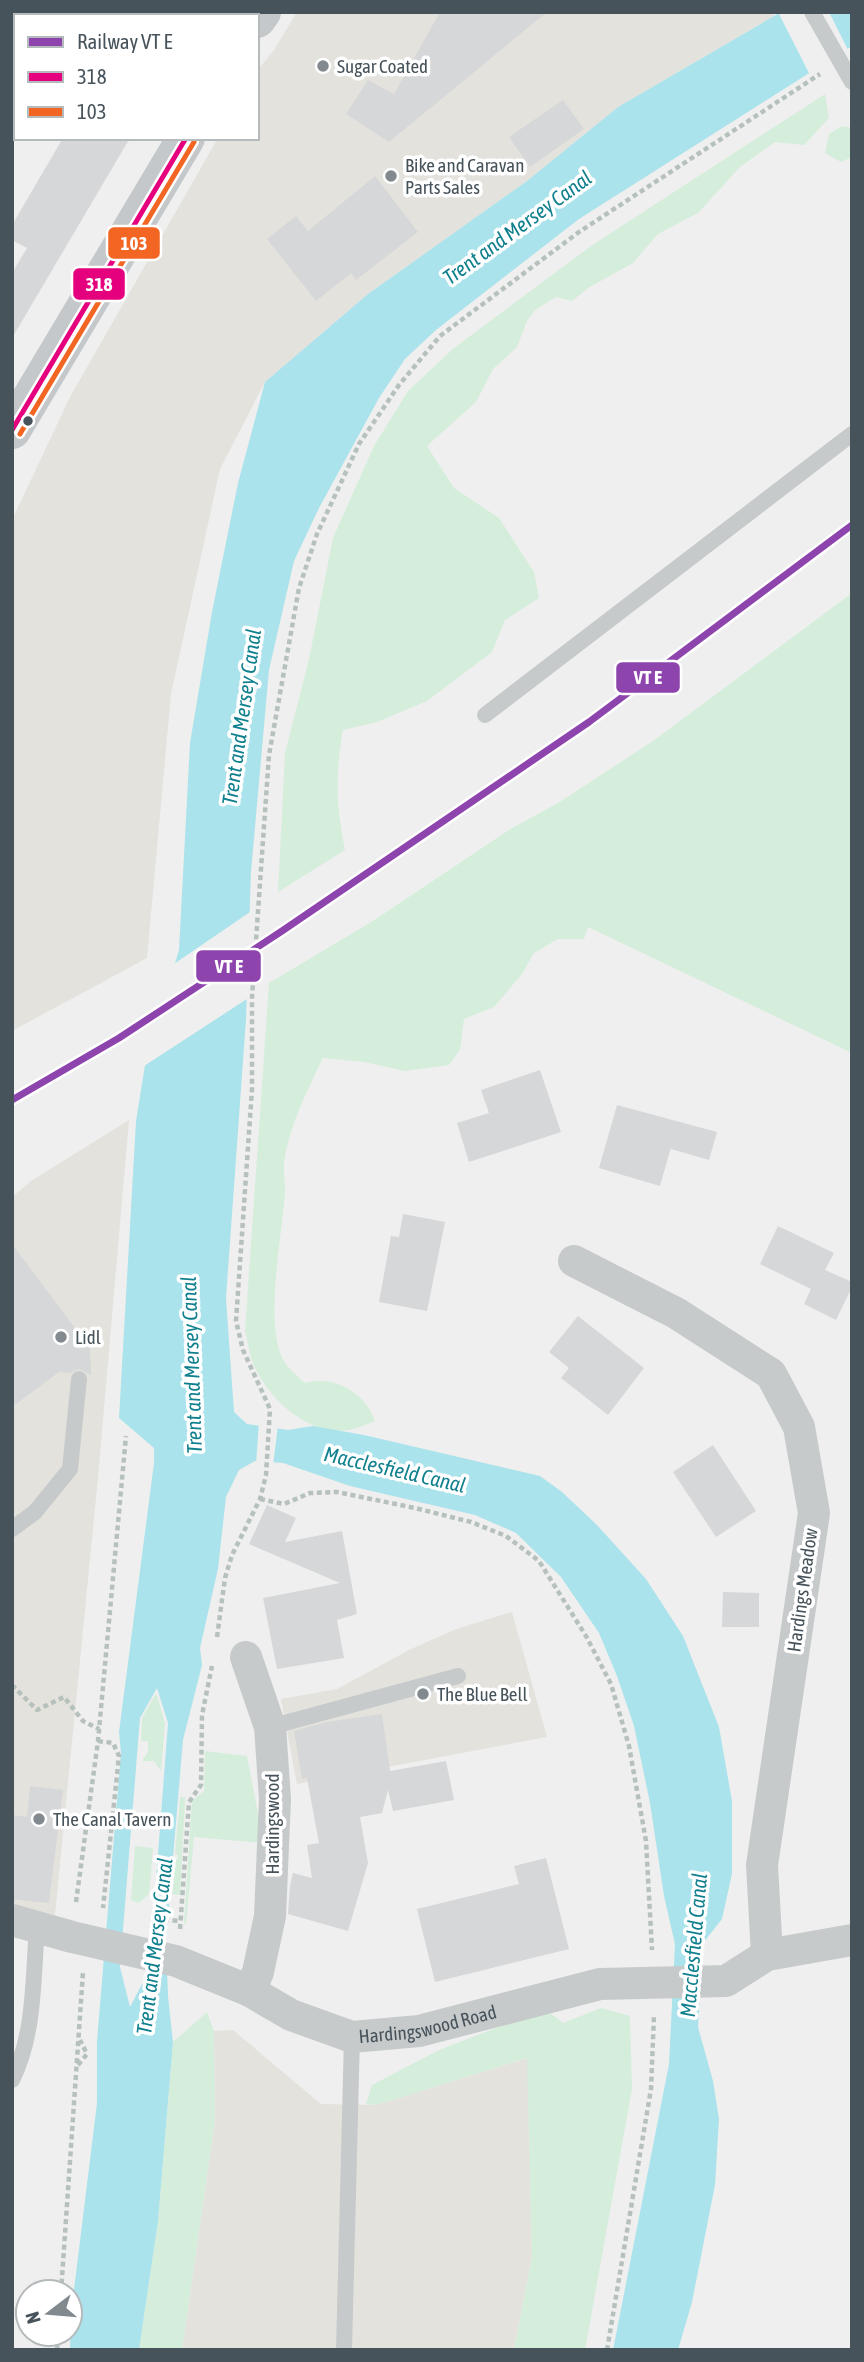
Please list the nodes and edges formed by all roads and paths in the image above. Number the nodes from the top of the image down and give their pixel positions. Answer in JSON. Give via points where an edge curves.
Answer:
{"nodes":[{"id":1,"x":812,"y":12,"type":"edge"},
{"id":2,"x":830,"y":68,"type":"dead end"},
{"id":3,"x":850,"y":80,"type":"edge"},
{"id":4,"x":185,"y":140,"type":"edge"},
{"id":5,"x":12,"y":430,"type":"edge"},
{"id":6,"x":852,"y":434,"type":"edge"},
{"id":7,"x":485,"y":715,"type":"dead end"},
{"id":8,"x":574,"y":1261,"type":"dead end"},
{"id":9,"x":79,"y":1379,"type":"dead end"},
{"id":10,"x":126,"y":1436,"type":"dead end"},
{"id":11,"x":260,"y":1499,"type":"junction"},
{"id":12,"x":12,"y":1529,"type":"edge"},
{"id":13,"x":216,"y":1644,"type":"dead end"},
{"id":14,"x":214,"y":1655,"type":"dead end"},
{"id":15,"x":246,"y":1657,"type":"dead end"},
{"id":16,"x":458,"y":1676,"type":"dead end"},
{"id":17,"x":12,"y":1685,"type":"edge"},
{"id":18,"x":270,"y":1727,"type":"junction"},
{"id":19,"x":99,"y":1729,"type":"junction"},
{"id":20,"x":98,"y":1741,"type":"junction"},
{"id":21,"x":107,"y":1911,"type":"dead end"},
{"id":22,"x":170,"y":1920,"type":"dead end"},
{"id":23,"x":181,"y":1921,"type":"junction"},
{"id":24,"x":24,"y":1924,"type":"edge"},
{"id":25,"x":79,"y":1939,"type":"junction"},
{"id":26,"x":852,"y":1940,"type":"edge"},
{"id":27,"x":782,"y":1952,"type":"junction"},
{"id":28,"x":176,"y":1961,"type":"junction"},
{"id":29,"x":648,"y":1971,"type":"junction"},
{"id":30,"x":250,"y":1992,"type":"junction"},
{"id":31,"x":654,"y":2012,"type":"dead end"},
{"id":32,"x":352,"y":2037,"type":"junction"},
{"id":33,"x":79,"y":2038,"type":"junction"},
{"id":34,"x":78,"y":2065,"type":"junction"},
{"id":35,"x":12,"y":2080,"type":"edge"},
{"id":36,"x":62,"y":2278,"type":"edge"},
{"id":37,"x":344,"y":2350,"type":"edge"},
{"id":38,"x":607,"y":2350,"type":"edge"}],
"edges":[{"from":1,"to":3,"type":"lane"},
{"from":2,"to":11,"type":"path","via":[[579,232],[440,336],[359,444],[317,534],[299,588],[269,755],[252,997],[252,1089],[236,1321],[243,1350],[270,1409]]},
{"from":4,"to":5,"type":"main road"},
{"from":6,"to":7,"type":"lane"},
{"from":8,"to":27,"type":"street","name":"Hardings Meadow","via":[[676,1313],[771,1374],[799,1427],[814,1513],[762,1865]]},
{"from":9,"to":12,"type":"lane","via":[[70,1469],[35,1512]]},
{"from":10,"to":19,"type":"path"},
{"from":11,"to":13,"type":"path","via":[[225,1578]]},
{"from":11,"to":29,"type":"path","via":[[284,1504],[310,1493],[337,1492],[415,1507],[506,1536],[539,1561],[611,1684],[629,1746],[646,1841]]},
{"from":14,"to":23,"type":"path","via":[[202,1715],[201,1784],[189,1802]]},
{"from":15,"to":18,"type":"street","name":"Hardingswood"},
{"from":16,"to":18,"type":"lane"},
{"from":17,"to":19,"type":"path","via":[[37,1710],[64,1697],[83,1721]]},
{"from":18,"to":30,"type":"street","name":"Hardingswood","via":[[275,1799],[270,1916]]},
{"from":19,"to":20,"type":"path"},
{"from":20,"to":21,"type":"path","via":[[113,1743],[119,1756],[103,1911]]},
{"from":20,"to":25,"type":"path"},
{"from":22,"to":23,"type":"path"},
{"from":23,"to":28,"type":"path"},
{"from":24,"to":25,"type":"street","name":"Hardingswood Road"},
{"from":24,"to":35,"type":"lane","via":[[32,1993],[23,2058]]},
{"from":25,"to":28,"type":"street","name":"Hardingswood Road"},
{"from":25,"to":33,"type":"path"},
{"from":26,"to":27,"type":"street","name":"Hardingswood Road"},
{"from":27,"to":29,"type":"street","name":"Hardingswood Road","via":[[726,1981]]},
{"from":28,"to":30,"type":"street","name":"Hardingswood Road"},
{"from":29,"to":32,"type":"street","name":"Hardingswood Road","via":[[419,2031]]},
{"from":30,"to":32,"type":"street","name":"Hardingswood Road","via":[[291,2015]]},
{"from":31,"to":38,"type":"path","via":[[651,2090]]},
{"from":32,"to":37,"type":"lane"},
{"from":33,"to":34,"type":"path"},
{"from":33,"to":34,"type":"path","via":[[87,2054]]},
{"from":34,"to":36,"type":"path"}]}
